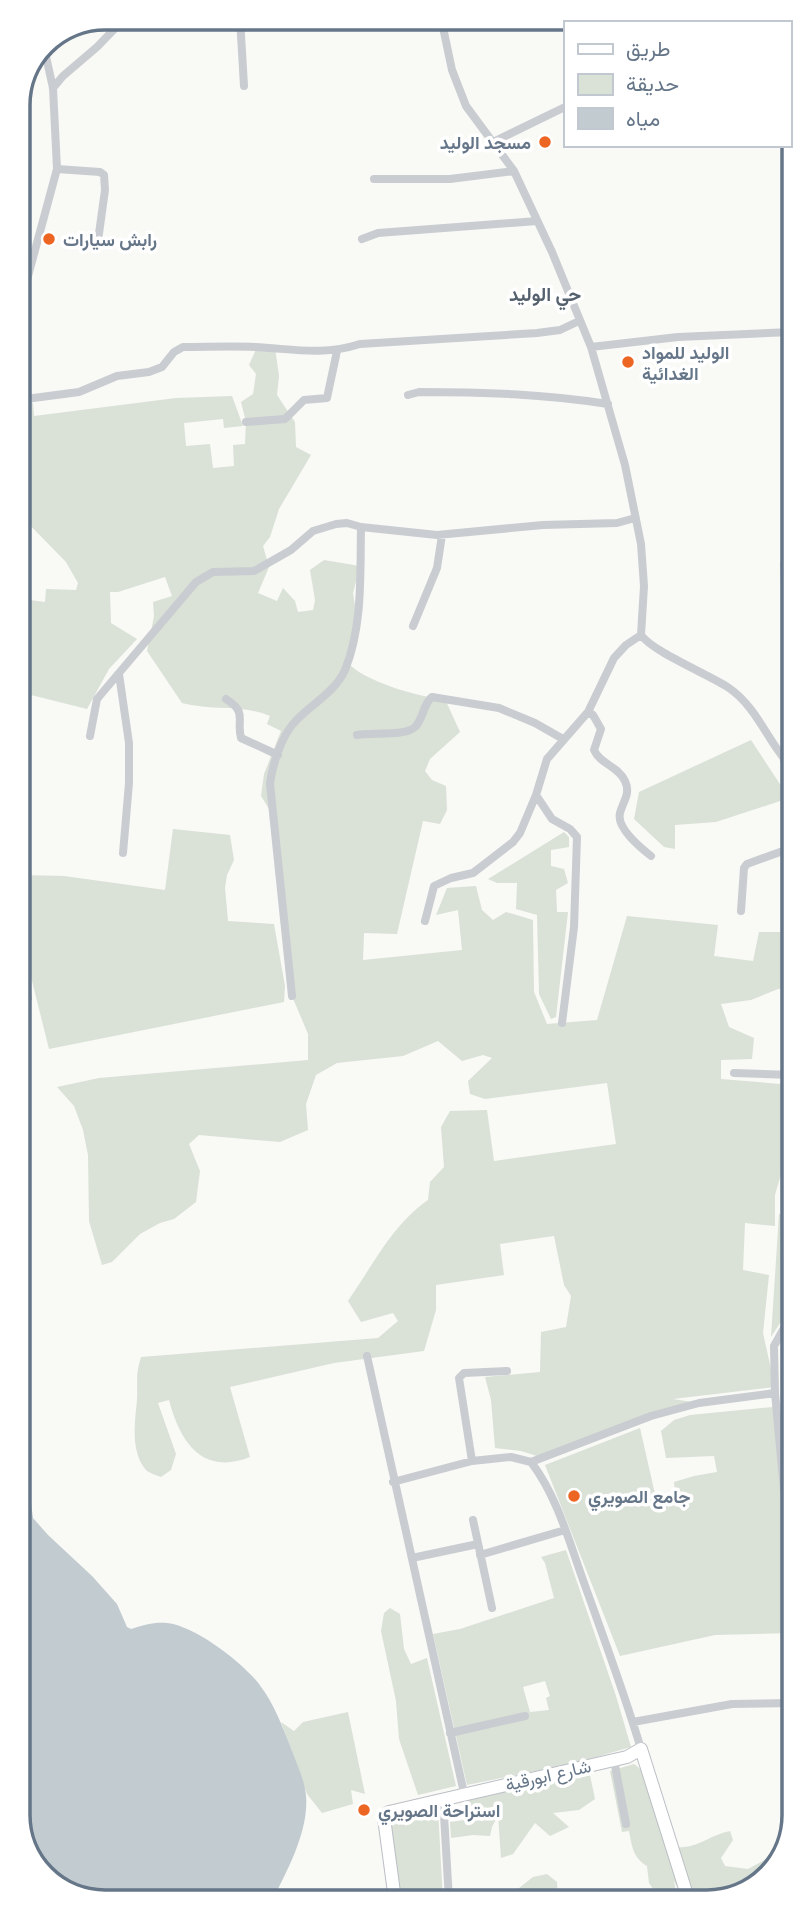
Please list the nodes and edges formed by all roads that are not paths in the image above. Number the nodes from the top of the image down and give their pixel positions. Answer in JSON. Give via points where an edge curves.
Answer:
{"nodes":[{"id":1,"x":113,"y":30,"type":"edge"},
{"id":2,"x":241,"y":30,"type":"edge"},
{"id":3,"x":444,"y":30,"type":"edge"},
{"id":4,"x":46,"y":58,"type":"edge"},
{"id":5,"x":244,"y":86,"type":"dead end"},
{"id":6,"x":53,"y":88,"type":"junction"},
{"id":7,"x":564,"y":107,"type":"edge"},
{"id":8,"x":493,"y":142,"type":"junction"},
{"id":9,"x":57,"y":169,"type":"junction"},
{"id":10,"x":514,"y":171,"type":"junction"},
{"id":11,"x":374,"y":180,"type":"dead end"},
{"id":12,"x":537,"y":221,"type":"junction"},
{"id":13,"x":362,"y":239,"type":"dead end"},
{"id":14,"x":97,"y":248,"type":"dead end"},
{"id":15,"x":30,"y":269,"type":"edge"},
{"id":16,"x":579,"y":321,"type":"junction"},
{"id":17,"x":782,"y":332,"type":"edge"},
{"id":18,"x":591,"y":346,"type":"junction"},
{"id":19,"x":337,"y":351,"type":"junction"},
{"id":20,"x":408,"y":395,"type":"dead end"},
{"id":21,"x":30,"y":398,"type":"edge"},
{"id":22,"x":608,"y":404,"type":"junction"},
{"id":23,"x":246,"y":422,"type":"dead end"},
{"id":24,"x":635,"y":519,"type":"junction"},
{"id":25,"x":361,"y":527,"type":"junction"},
{"id":26,"x":442,"y":535,"type":"junction"},
{"id":27,"x":413,"y":626,"type":"dead end"},
{"id":28,"x":641,"y":635,"type":"junction"},
{"id":29,"x":119,"y":674,"type":"junction"},
{"id":30,"x":226,"y":699,"type":"dead end"},
{"id":31,"x":588,"y":712,"type":"junction"},
{"id":32,"x":357,"y":735,"type":"dead end"},
{"id":33,"x":90,"y":736,"type":"dead end"},
{"id":34,"x":563,"y":738,"type":"junction"},
{"id":35,"x":278,"y":755,"type":"junction"},
{"id":36,"x":782,"y":757,"type":"edge"},
{"id":37,"x":536,"y":795,"type":"junction"},
{"id":38,"x":782,"y":851,"type":"edge"},
{"id":39,"x":123,"y":853,"type":"dead end"},
{"id":40,"x":651,"y":856,"type":"dead end"},
{"id":41,"x":741,"y":911,"type":"dead end"},
{"id":42,"x":425,"y":921,"type":"dead end"},
{"id":43,"x":292,"y":996,"type":"dead end"},
{"id":44,"x":562,"y":1023,"type":"dead end"},
{"id":45,"x":734,"y":1073,"type":"dead end"},
{"id":46,"x":782,"y":1075,"type":"edge"},
{"id":47,"x":782,"y":1332,"type":"edge"},
{"id":48,"x":367,"y":1356,"type":"dead end"},
{"id":49,"x":506,"y":1371,"type":"dead end"},
{"id":50,"x":775,"y":1393,"type":"junction"},
{"id":51,"x":472,"y":1461,"type":"junction"},
{"id":52,"x":531,"y":1462,"type":"junction"},
{"id":53,"x":782,"y":1469,"type":"edge"},
{"id":54,"x":393,"y":1482,"type":"junction"},
{"id":55,"x":473,"y":1520,"type":"dead end"},
{"id":56,"x":565,"y":1530,"type":"junction"},
{"id":57,"x":478,"y":1544,"type":"junction"},
{"id":58,"x":480,"y":1555,"type":"junction"},
{"id":59,"x":412,"y":1558,"type":"junction"},
{"id":60,"x":492,"y":1608,"type":"dead end"},
{"id":61,"x":782,"y":1703,"type":"edge"},
{"id":62,"x":525,"y":1716,"type":"dead end"},
{"id":63,"x":633,"y":1722,"type":"junction"},
{"id":64,"x":450,"y":1732,"type":"junction"},
{"id":65,"x":641,"y":1749,"type":"junction"},
{"id":66,"x":614,"y":1760,"type":"junction"},
{"id":67,"x":464,"y":1793,"type":"junction"},
{"id":68,"x":443,"y":1798,"type":"junction"},
{"id":69,"x":626,"y":1824,"type":"dead end"},
{"id":70,"x":394,"y":1890,"type":"edge"},
{"id":71,"x":448,"y":1890,"type":"edge"},
{"id":72,"x":685,"y":1890,"type":"edge"}],
"edges":[{"from":1,"to":6,"type":"street"},
{"from":2,"to":5,"type":"street"},
{"from":3,"to":8,"type":"street","via":[[458,88]]},
{"from":4,"to":6,"type":"street"},
{"from":6,"to":9,"type":"street"},
{"from":7,"to":8,"type":"street"},
{"from":8,"to":10,"type":"street"},
{"from":9,"to":14,"type":"street","via":[[104,174]]},
{"from":9,"to":15,"type":"street"},
{"from":10,"to":11,"type":"street","via":[[450,179]]},
{"from":10,"to":12,"type":"street"},
{"from":12,"to":13,"type":"street","via":[[378,233]]},
{"from":12,"to":16,"type":"street"},
{"from":16,"to":18,"type":"street"},
{"from":16,"to":19,"type":"street","via":[[537,333],[360,344]]},
{"from":17,"to":18,"type":"street"},
{"from":18,"to":22,"type":"street"},
{"from":19,"to":21,"type":"street","via":[[183,346],[162,367],[149,372]]},
{"from":19,"to":23,"type":"street","via":[[327,398],[304,400],[285,419]]},
{"from":20,"to":22,"type":"street","via":[[547,395]]},
{"from":22,"to":24,"type":"street"},
{"from":24,"to":26,"type":"street"},
{"from":24,"to":28,"type":"street","via":[[644,586]]},
{"from":25,"to":26,"type":"street"},
{"from":25,"to":29,"type":"street","via":[[347,523],[313,531],[254,571],[206,575],[167,614]]},
{"from":25,"to":35,"type":"street","via":[[358,625],[345,670],[291,726]]},
{"from":26,"to":27,"type":"street","via":[[437,568]]},
{"from":28,"to":31,"type":"street","via":[[614,657]]},
{"from":28,"to":36,"type":"street","via":[[654,648],[745,701]]},
{"from":29,"to":33,"type":"street","via":[[97,699]]},
{"from":29,"to":39,"type":"street","via":[[129,743]]},
{"from":30,"to":35,"type":"street","via":[[240,712],[241,738]]},
{"from":31,"to":34,"type":"street"},
{"from":31,"to":40,"type":"street","via":[[601,729],[596,755],[625,781],[621,825]]},
{"from":32,"to":34,"type":"street","via":[[406,732],[415,727],[432,697],[499,708]]},
{"from":34,"to":37,"type":"street","via":[[547,760]]},
{"from":35,"to":43,"type":"street","via":[[270,784]]},
{"from":37,"to":42,"type":"street","via":[[513,842],[473,873],[434,886]]},
{"from":37,"to":44,"type":"street","via":[[552,819],[577,836],[575,927]]},
{"from":38,"to":41,"type":"street","via":[[744,868]]},
{"from":45,"to":46,"type":"street"},
{"from":47,"to":50,"type":"street","via":[[774,1346]]},
{"from":48,"to":54,"type":"street"},
{"from":49,"to":51,"type":"street","via":[[464,1373],[459,1378]]},
{"from":50,"to":52,"type":"street","via":[[651,1416]]},
{"from":50,"to":53,"type":"street"},
{"from":51,"to":52,"type":"street","via":[[511,1457]]},
{"from":51,"to":54,"type":"street"},
{"from":52,"to":56,"type":"street"},
{"from":54,"to":59,"type":"street"},
{"from":55,"to":57,"type":"street"},
{"from":56,"to":58,"type":"street"},
{"from":56,"to":63,"type":"street"},
{"from":57,"to":58,"type":"street"},
{"from":57,"to":59,"type":"street"},
{"from":58,"to":60,"type":"street"},
{"from":59,"to":64,"type":"street"},
{"from":61,"to":63,"type":"street","via":[[732,1704]]},
{"from":62,"to":64,"type":"street"},
{"from":63,"to":65,"type":"street"},
{"from":64,"to":67,"type":"street"},
{"from":65,"to":66,"type":"main road","name":"شارع ابورقية"},
{"from":65,"to":72,"type":"main road"},
{"from":66,"to":67,"type":"main road","name":"شارع ابورقية"},
{"from":66,"to":69,"type":"street"},
{"from":67,"to":68,"type":"main road","name":"شارع ابورقية"},
{"from":68,"to":70,"type":"main road","name":"شارع ابورقية","via":[[385,1815]]},
{"from":68,"to":71,"type":"street"}]}
